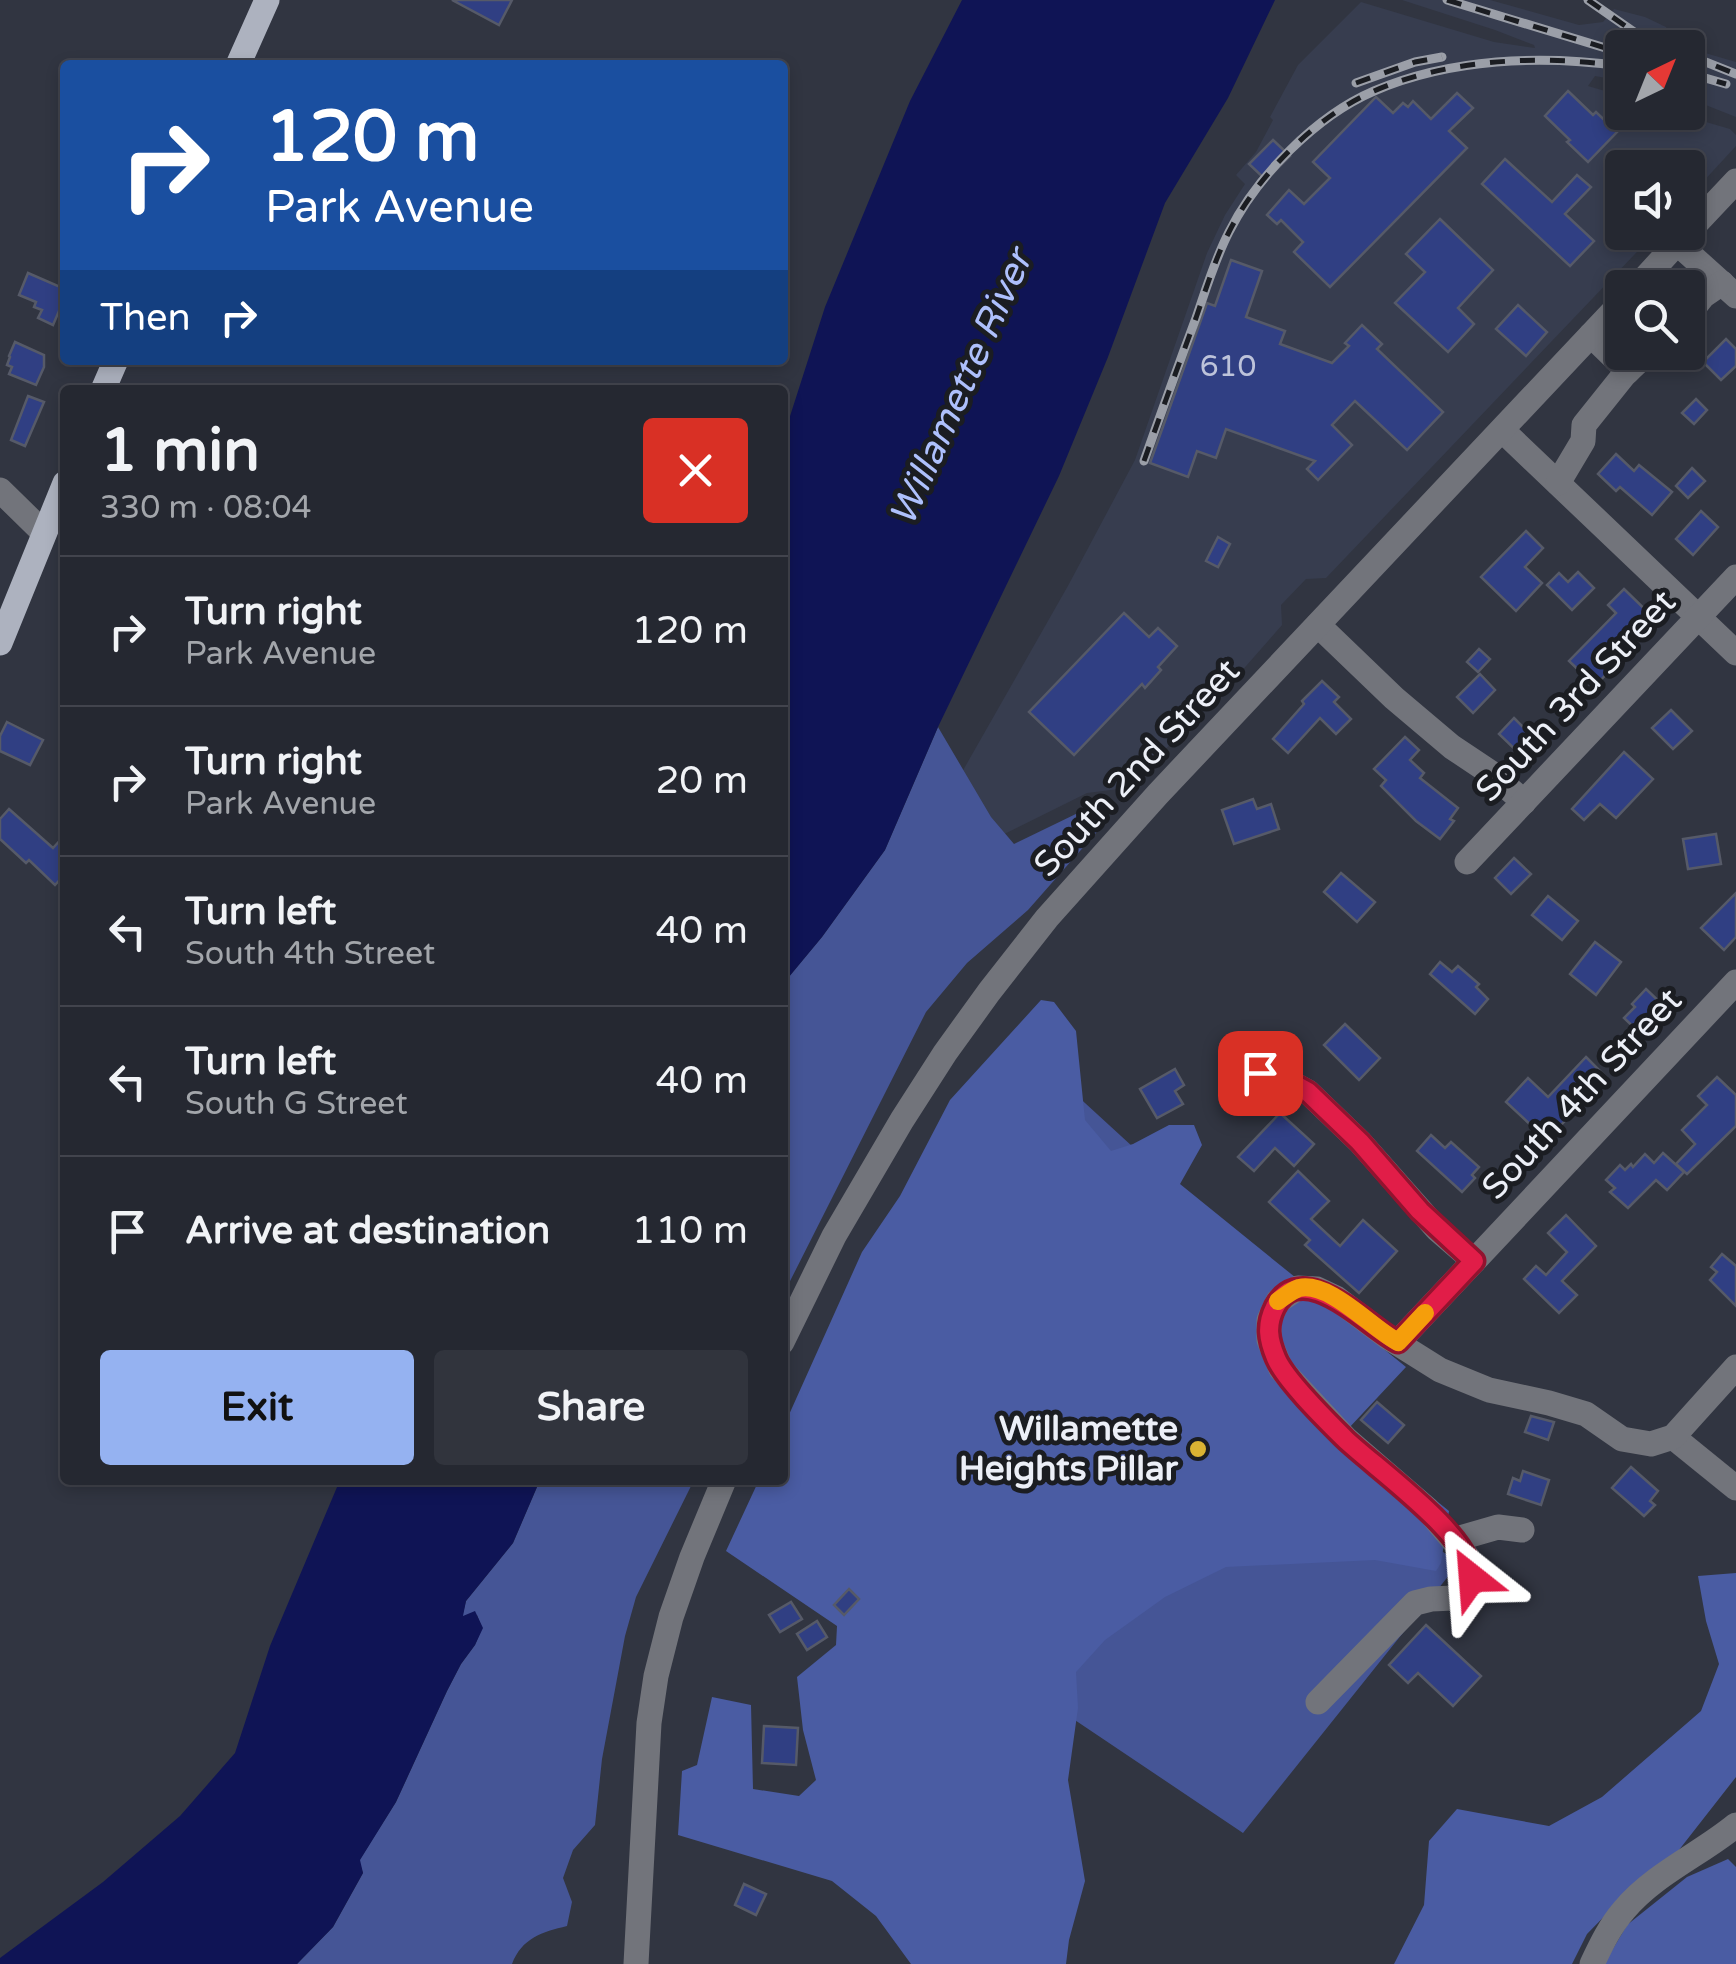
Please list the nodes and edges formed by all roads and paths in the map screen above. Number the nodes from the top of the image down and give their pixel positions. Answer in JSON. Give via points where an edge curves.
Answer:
{"nodes":[{"id":1,"x":267,"y":0,"type":"edge"},
{"id":2,"x":240,"y":60,"type":"edge"},
{"id":3,"x":1736,"y":182,"type":"edge"},
{"id":4,"x":1705,"y":214,"type":"edge"},
{"id":5,"x":1671,"y":250,"type":"edge"},
{"id":6,"x":1696,"y":250,"type":"edge"},
{"id":7,"x":1653,"y":270,"type":"edge"},
{"id":8,"x":1729,"y":290,"type":"edge"},
{"id":9,"x":1605,"y":320,"type":"edge"},
{"id":10,"x":1591,"y":335,"type":"junction"},
{"id":11,"x":1628,"y":371,"type":"joint"},
{"id":12,"x":1502,"y":430,"type":"junction"},
{"id":13,"x":1558,"y":483,"type":"junction"},
{"id":14,"x":0,"y":490,"type":"edge"},
{"id":15,"x":60,"y":495,"type":"edge"},
{"id":16,"x":44,"y":533,"type":"junction"},
{"id":17,"x":1736,"y":577,"type":"edge"},
{"id":18,"x":1698,"y":617,"type":"junction"},
{"id":19,"x":1318,"y":625,"type":"junction"},
{"id":20,"x":0,"y":643,"type":"edge"},
{"id":21,"x":1736,"y":653,"type":"edge"},
{"id":22,"x":1524,"y":802,"type":"junction"},
{"id":23,"x":1467,"y":862,"type":"dead end"},
{"id":24,"x":1736,"y":982,"type":"edge"},
{"id":25,"x":1260,"y":1073,"type":"dead end"},
{"id":26,"x":1474,"y":1261,"type":"junction"},
{"id":27,"x":788,"y":1330,"type":"edge"},
{"id":28,"x":1398,"y":1342,"type":"junction"},
{"id":29,"x":1736,"y":1367,"type":"edge"},
{"id":30,"x":1672,"y":1436,"type":"junction"},
{"id":31,"x":722,"y":1485,"type":"edge"},
{"id":32,"x":1736,"y":1488,"type":"edge"},
{"id":33,"x":1522,"y":1530,"type":"dead end"},
{"id":34,"x":1454,"y":1540,"type":"junction"},
{"id":35,"x":1318,"y":1702,"type":"dead end"},
{"id":36,"x":1736,"y":1824,"type":"edge"},
{"id":37,"x":636,"y":1964,"type":"edge"},
{"id":38,"x":1592,"y":1964,"type":"edge"}],
"edges":[{"from":1,"to":2,"type":"main road"},
{"from":3,"to":4,"type":"street"},
{"from":5,"to":7,"type":"street"},
{"from":6,"to":8,"type":"street"},
{"from":9,"to":10,"type":"street","name":"South 2nd Street"},
{"from":10,"to":11,"type":"street"},
{"from":10,"to":12,"type":"street","name":"South 2nd Street"},
{"from":11,"to":13,"type":"street","via":[[1584,425],[1584,441]]},
{"from":12,"to":13,"type":"street"},
{"from":12,"to":19,"type":"street","name":"South 2nd Street"},
{"from":13,"to":18,"type":"street"},
{"from":14,"to":16,"type":"street"},
{"from":15,"to":16,"type":"main road"},
{"from":16,"to":20,"type":"main road"},
{"from":17,"to":18,"type":"street","name":"South 3rd Street"},
{"from":18,"to":21,"type":"street"},
{"from":18,"to":22,"type":"street","name":"South 3rd Street"},
{"from":19,"to":22,"type":"street","via":[[1408,710]]},
{"from":19,"to":27,"type":"street","name":"South 2nd Street","via":[[1109,849],[988,992],[912,1103]]},
{"from":22,"to":23,"type":"street","name":"South 3rd Street"},
{"from":24,"to":26,"type":"street","name":"South 4th Street"},
{"from":25,"to":26,"type":"street","via":[[1286,1080],[1320,1102]]},
{"from":26,"to":28,"type":"street","name":"South 4th Street"},
{"from":28,"to":30,"type":"street","via":[[1440,1370],[1489,1390],[1586,1414],[1622,1438],[1652,1444]]},
{"from":28,"to":34,"type":"street","via":[[1317,1289],[1298,1288],[1278,1301],[1269,1320],[1281,1370]]},
{"from":29,"to":30,"type":"street"},
{"from":30,"to":32,"type":"street"},
{"from":31,"to":37,"type":"street","via":[[656,1676]]},
{"from":33,"to":34,"type":"street","via":[[1498,1527]]},
{"from":34,"to":35,"type":"street","via":[[1473,1568],[1466,1589],[1454,1598],[1415,1603]]},
{"from":36,"to":38,"type":"street","via":[[1625,1908]]}]}
